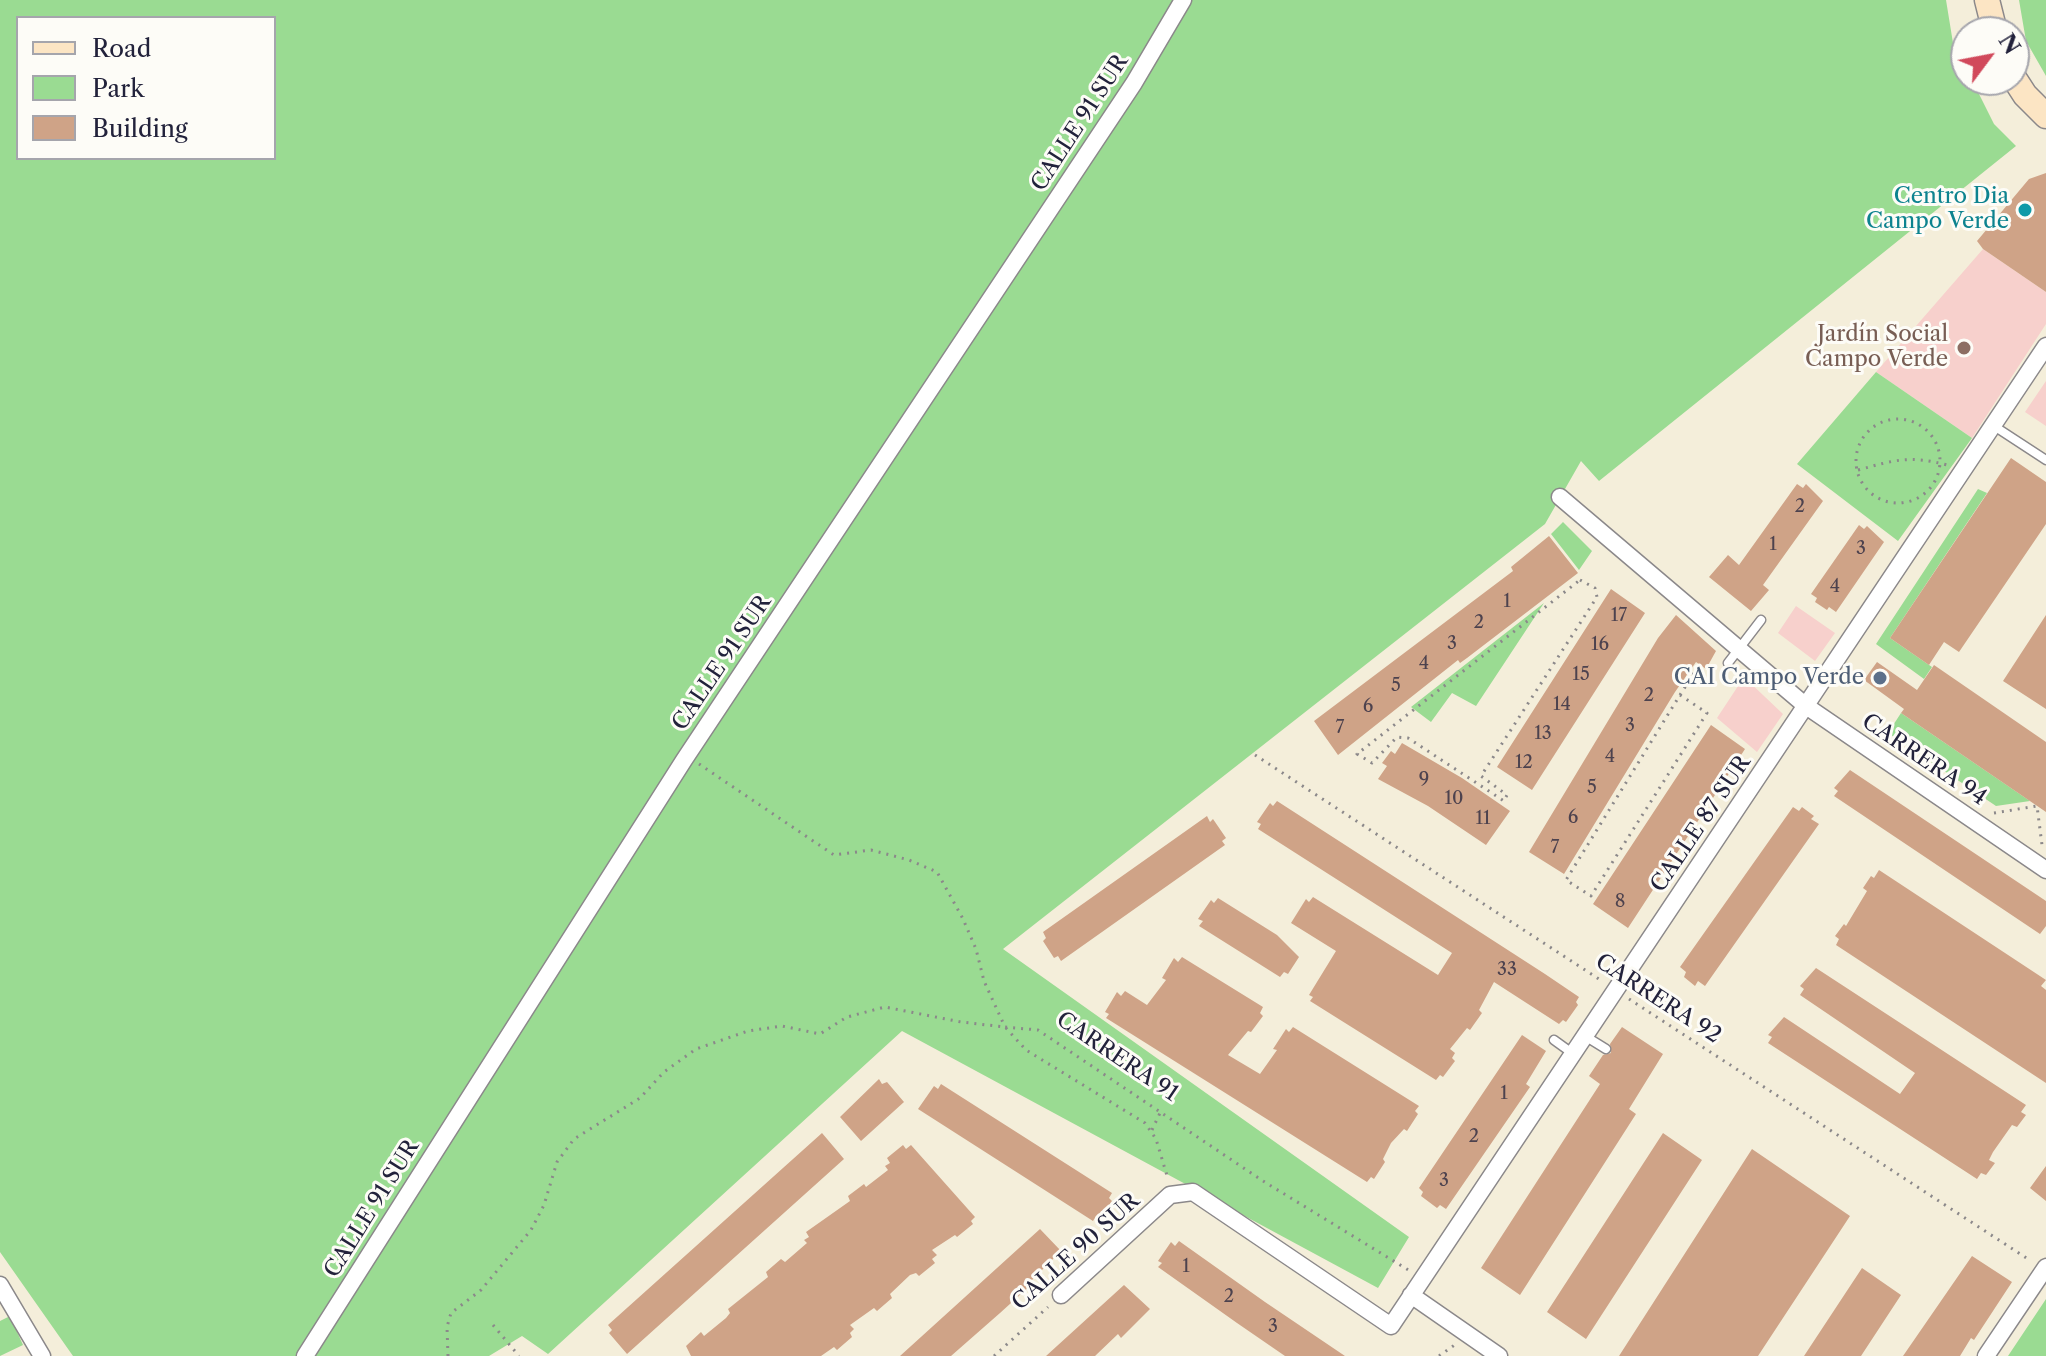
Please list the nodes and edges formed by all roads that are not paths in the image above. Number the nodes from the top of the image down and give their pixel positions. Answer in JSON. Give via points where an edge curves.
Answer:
{"nodes":[{"id":1,"x":1183,"y":0,"type":"edge"},
{"id":2,"x":2026,"y":96,"type":"edge"},
{"id":3,"x":2046,"y":116,"type":"edge"},
{"id":4,"x":2046,"y":346,"type":"edge"},
{"id":5,"x":1993,"y":425,"type":"junction"},
{"id":6,"x":2046,"y":460,"type":"edge"},
{"id":7,"x":1560,"y":497,"type":"dead end"},
{"id":8,"x":1761,"y":620,"type":"dead end"},
{"id":9,"x":1739,"y":649,"type":"junction"},
{"id":10,"x":1728,"y":663,"type":"dead end"},
{"id":11,"x":1806,"y":706,"type":"junction"},
{"id":12,"x":2046,"y":870,"type":"edge"},
{"id":13,"x":1585,"y":1036,"type":"junction"},
{"id":14,"x":1554,"y":1040,"type":"dead end"},
{"id":15,"x":1606,"y":1049,"type":"dead end"},
{"id":16,"x":1573,"y":1054,"type":"junction"},
{"id":17,"x":2045,"y":1268,"type":"edge"},
{"id":18,"x":0,"y":1285,"type":"edge"},
{"id":19,"x":1061,"y":1295,"type":"road end"},
{"id":20,"x":1411,"y":1295,"type":"junction"},
{"id":21,"x":6,"y":1308,"type":"edge"},
{"id":22,"x":1391,"y":1326,"type":"joint"},
{"id":23,"x":42,"y":1356,"type":"edge"},
{"id":24,"x":305,"y":1356,"type":"edge"},
{"id":25,"x":1499,"y":1356,"type":"edge"},
{"id":26,"x":1986,"y":1356,"type":"edge"}],
"edges":[{"from":1,"to":24,"type":"street","name":"CALLE 91 SUR","via":[[1134,83],[684,760]]},
{"from":2,"to":3,"type":"main road"},
{"from":4,"to":5,"type":"street","name":"CALLE 87 SUR"},
{"from":5,"to":6,"type":"lane"},
{"from":5,"to":11,"type":"street","name":"CALLE 87 SUR"},
{"from":7,"to":9,"type":"street","name":"CARRERA 94"},
{"from":8,"to":9,"type":"lane"},
{"from":9,"to":10,"type":"lane"},
{"from":9,"to":11,"type":"street","name":"CARRERA 94"},
{"from":11,"to":12,"type":"street","name":"CARRERA 94"},
{"from":11,"to":13,"type":"street","name":"CALLE 87 SUR"},
{"from":13,"to":15,"type":"lane"},
{"from":13,"to":16,"type":"street","name":"CALLE 87 SUR"},
{"from":14,"to":16,"type":"lane"},
{"from":16,"to":20,"type":"street","name":"CALLE 87 SUR"},
{"from":17,"to":26,"type":"street"},
{"from":18,"to":21,"type":"street"},
{"from":19,"to":22,"type":"street","name":"CALLE 90 SUR","via":[[1170,1195],[1193,1192]]},
{"from":20,"to":22,"type":"street","name":"CALLE 87 SUR"},
{"from":20,"to":25,"type":"street"},
{"from":21,"to":23,"type":"street"}]}
